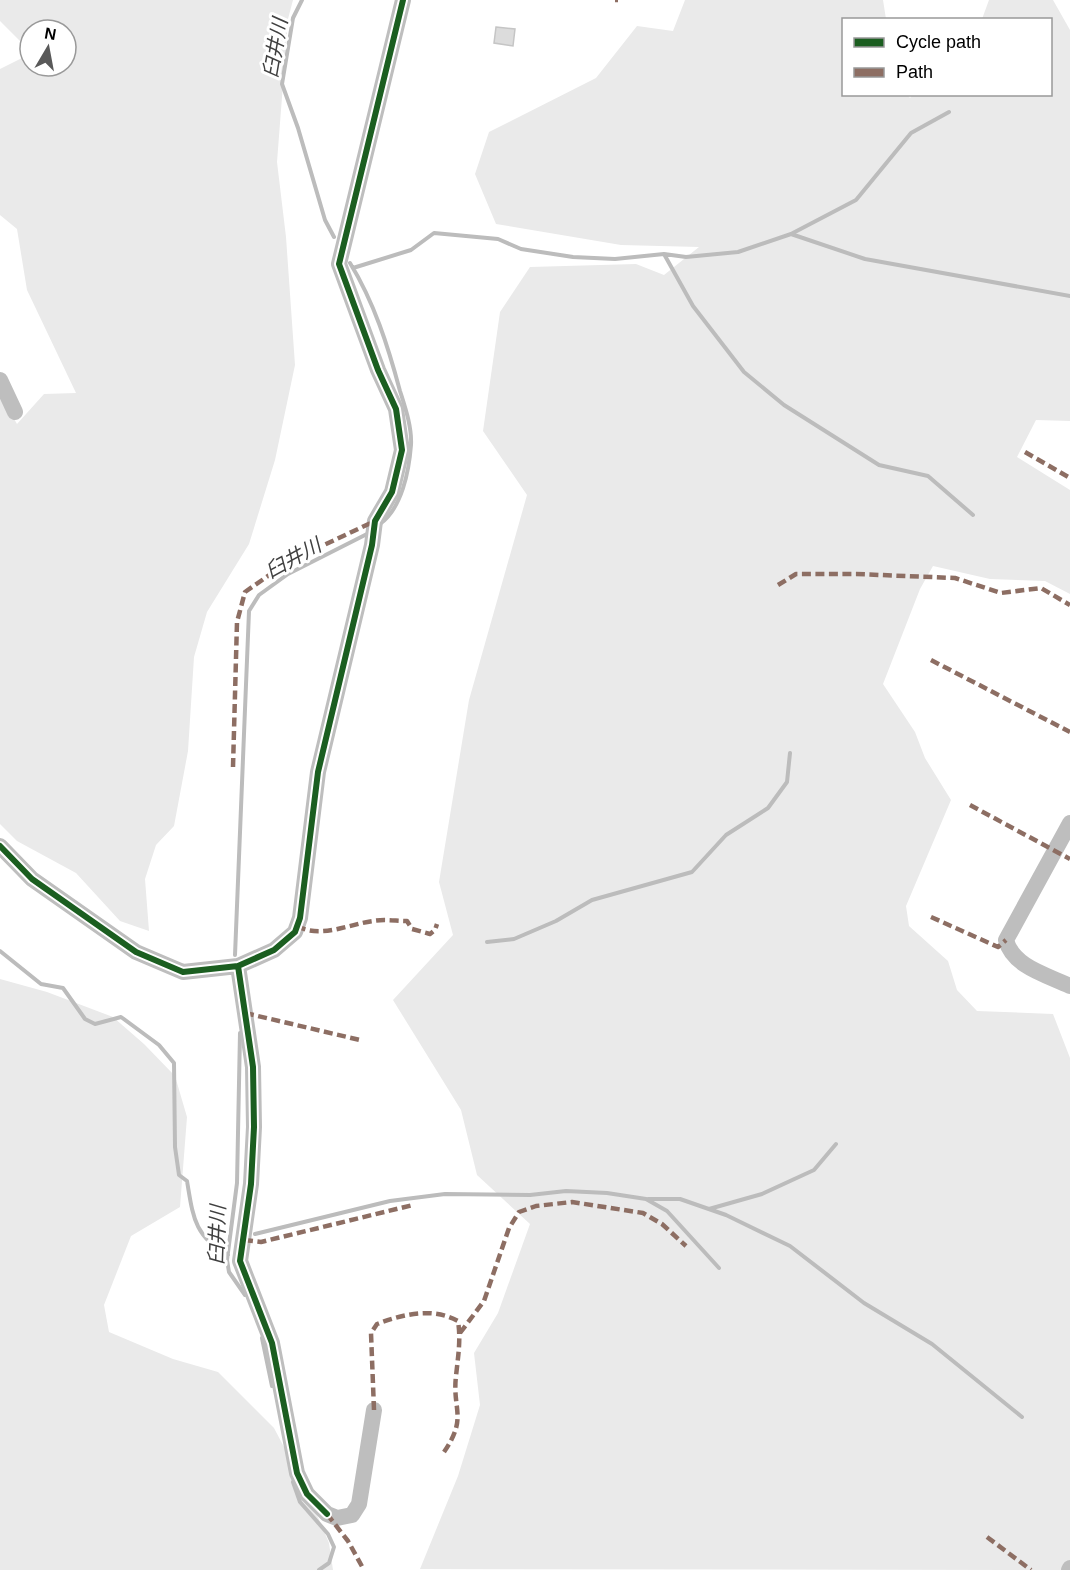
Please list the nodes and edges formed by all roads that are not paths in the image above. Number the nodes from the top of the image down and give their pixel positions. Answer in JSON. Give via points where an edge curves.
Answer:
{"nodes":[{"id":1,"x":403,"y":0,"type":"edge"},
{"id":2,"x":0,"y":380,"type":"edge"},
{"id":3,"x":15,"y":412,"type":"dead end"},
{"id":4,"x":1070,"y":823,"type":"edge"},
{"id":5,"x":0,"y":846,"type":"edge"},
{"id":6,"x":238,"y":966,"type":"junction"},
{"id":7,"x":1070,"y":986,"type":"edge"},
{"id":8,"x":374,"y":1410,"type":"dead end"}],
"edges":[{"from":1,"to":6,"type":"street","via":[[339,264],[396,409],[402,450],[392,492],[375,521],[318,772],[300,918],[295,932],[274,950]]},
{"from":2,"to":3,"type":"street"},
{"from":4,"to":7,"type":"street","via":[[1006,940],[1017,961]]},
{"from":5,"to":6,"type":"street","via":[[32,879],[136,952],[183,972]]},
{"from":6,"to":8,"type":"street","via":[[253,1066],[254,1127],[252,1185],[240,1261],[272,1343],[297,1473],[307,1494],[327,1514],[337,1518],[352,1515],[359,1504]]}]}
